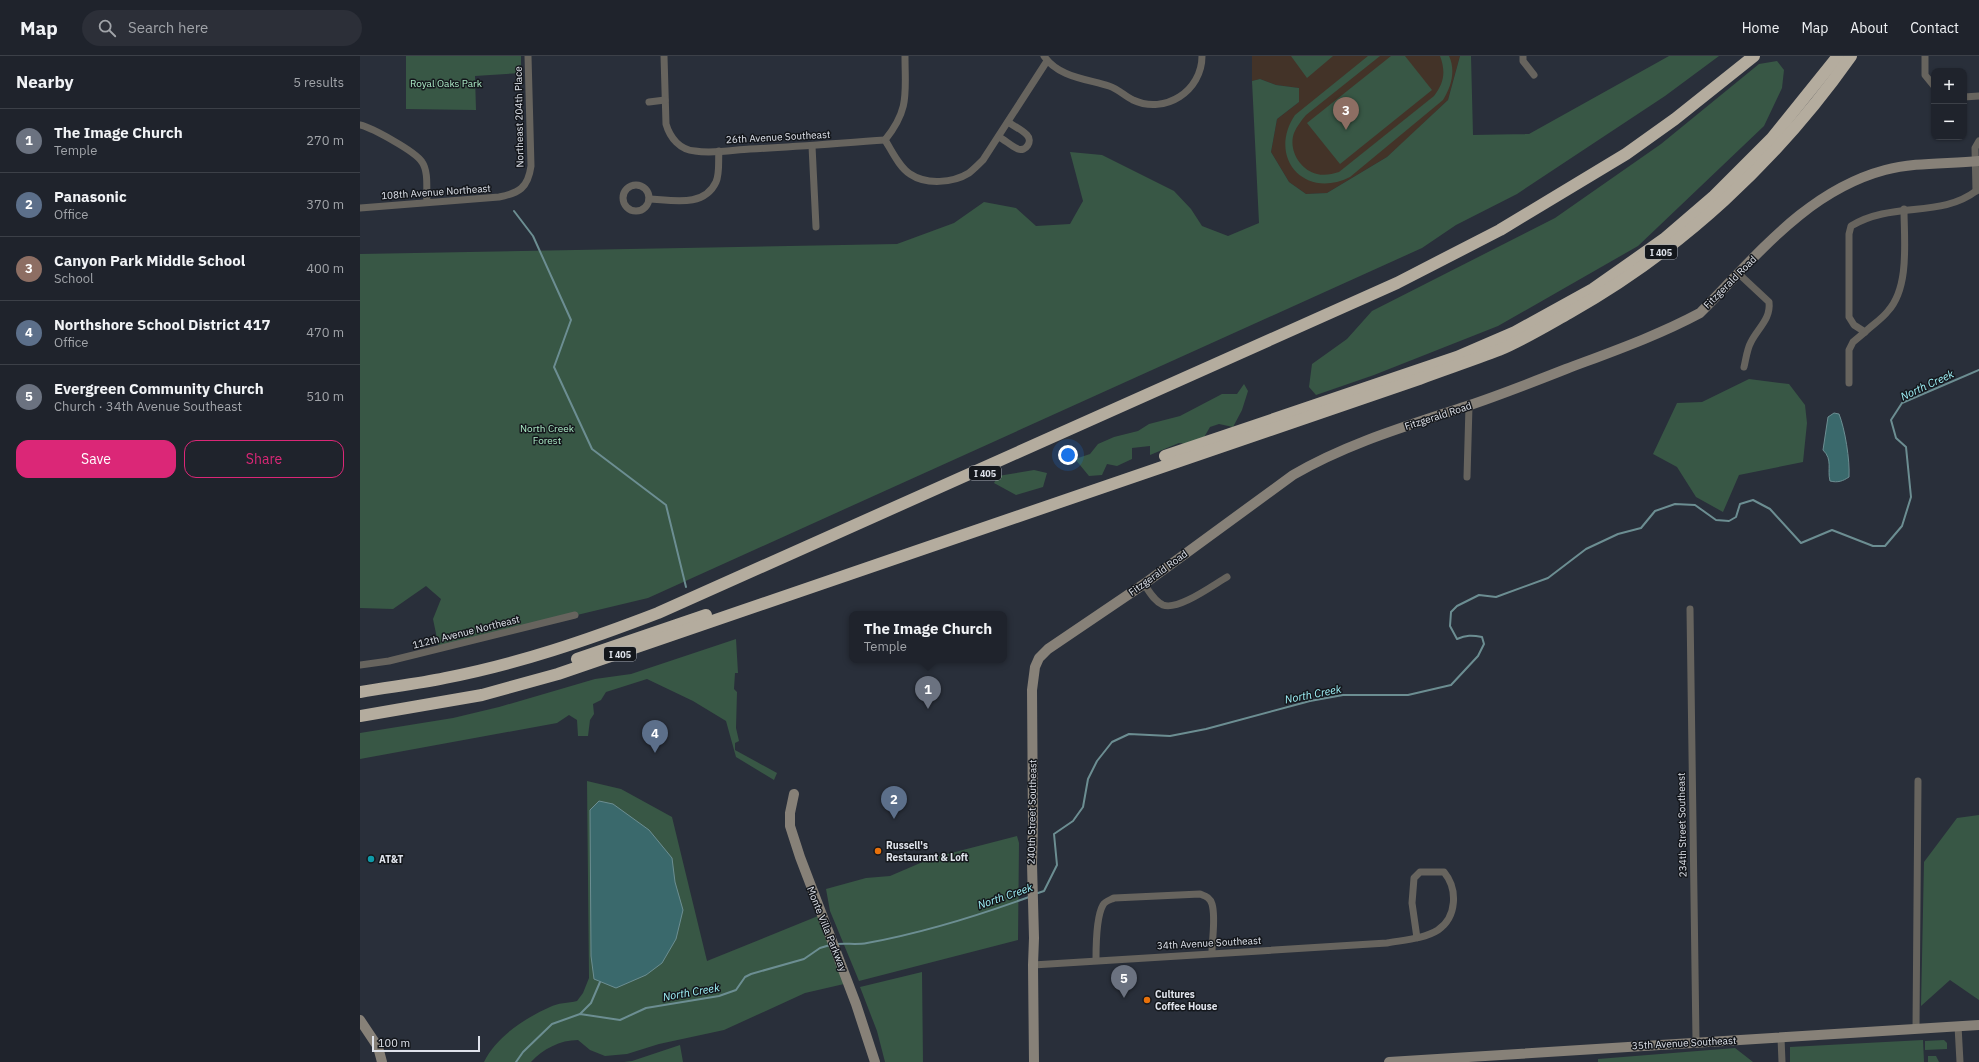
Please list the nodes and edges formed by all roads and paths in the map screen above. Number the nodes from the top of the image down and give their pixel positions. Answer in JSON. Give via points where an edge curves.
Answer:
{"nodes":[{"id":1,"x":528,"y":56,"type":"edge"},
{"id":2,"x":664,"y":56,"type":"edge"},
{"id":3,"x":905,"y":56,"type":"edge"},
{"id":4,"x":1202,"y":56,"type":"edge"},
{"id":5,"x":1523,"y":56,"type":"edge"},
{"id":6,"x":1754,"y":56,"type":"edge"},
{"id":7,"x":1838,"y":56,"type":"edge"},
{"id":8,"x":1851,"y":56,"type":"edge"},
{"id":9,"x":1925,"y":56,"type":"edge"},
{"id":10,"x":1045,"y":59,"type":"edge"},
{"id":11,"x":1534,"y":75,"type":"dead end"},
{"id":12,"x":1931,"y":82,"type":"edge"},
{"id":13,"x":1979,"y":96,"type":"edge"},
{"id":14,"x":1967,"y":97,"type":"edge"},
{"id":15,"x":665,"y":100,"type":"junction"},
{"id":16,"x":649,"y":102,"type":"dead end"},
{"id":17,"x":1008,"y":122,"type":"junction"},
{"id":18,"x":360,"y":125,"type":"edge"},
{"id":19,"x":999,"y":137,"type":"junction"},
{"id":20,"x":885,"y":140,"type":"junction"},
{"id":21,"x":1979,"y":141,"type":"edge"},
{"id":22,"x":812,"y":146,"type":"junction"},
{"id":23,"x":719,"y":151,"type":"junction"},
{"id":24,"x":1978,"y":161,"type":"edge"},
{"id":25,"x":1582,"y":181,"type":"junction"},
{"id":26,"x":1978,"y":191,"type":"edge"},
{"id":27,"x":513,"y":194,"type":"joint"},
{"id":28,"x":649,"y":198,"type":"dead end"},
{"id":29,"x":427,"y":202,"type":"junction"},
{"id":30,"x":360,"y":208,"type":"edge"},
{"id":31,"x":1904,"y":209,"type":"junction"},
{"id":32,"x":816,"y":227,"type":"dead end"},
{"id":33,"x":1739,"y":274,"type":"junction"},
{"id":34,"x":1865,"y":332,"type":"junction"},
{"id":35,"x":1427,"y":367,"type":"junction"},
{"id":36,"x":1744,"y":367,"type":"dead end"},
{"id":37,"x":1420,"y":379,"type":"junction"},
{"id":38,"x":1849,"y":383,"type":"dead end"},
{"id":39,"x":1469,"y":406,"type":"junction"},
{"id":40,"x":1467,"y":477,"type":"dead end"},
{"id":41,"x":843,"y":568,"type":"junction"},
{"id":42,"x":855,"y":571,"type":"junction"},
{"id":43,"x":1227,"y":577,"type":"dead end"},
{"id":44,"x":1144,"y":584,"type":"junction"},
{"id":45,"x":1690,"y":609,"type":"dead end"},
{"id":46,"x":575,"y":615,"type":"dead end"},
{"id":47,"x":1039,"y":658,"type":"joint"},
{"id":48,"x":360,"y":665,"type":"edge"},
{"id":49,"x":360,"y":692,"type":"edge"},
{"id":50,"x":360,"y":698,"type":"edge"},
{"id":51,"x":360,"y":709,"type":"edge"},
{"id":52,"x":360,"y":717,"type":"edge"},
{"id":53,"x":1918,"y":781,"type":"dead end"},
{"id":54,"x":794,"y":794,"type":"dead end"},
{"id":55,"x":1417,"y":938,"type":"junction"},
{"id":56,"x":1212,"y":953,"type":"junction"},
{"id":57,"x":1096,"y":960,"type":"junction"},
{"id":58,"x":1033,"y":965,"type":"junction"},
{"id":59,"x":360,"y":1020,"type":"edge"},
{"id":60,"x":1979,"y":1025,"type":"edge"},
{"id":61,"x":1958,"y":1026,"type":"junction"},
{"id":62,"x":1916,"y":1029,"type":"junction"},
{"id":63,"x":1780,"y":1038,"type":"junction"},
{"id":64,"x":1696,"y":1041,"type":"junction"},
{"id":65,"x":1486,"y":1059,"type":"edge"},
{"id":66,"x":1415,"y":1061,"type":"edge"},
{"id":67,"x":382,"y":1062,"type":"edge"},
{"id":68,"x":875,"y":1062,"type":"edge"},
{"id":69,"x":1034,"y":1062,"type":"edge"},
{"id":70,"x":1389,"y":1062,"type":"edge"},
{"id":71,"x":1782,"y":1062,"type":"edge"},
{"id":72,"x":1960,"y":1062,"type":"edge"}],
"edges":[{"from":1,"to":27,"type":"street","name":"Northeast 204th Place","via":[[530,176]]},
{"from":2,"to":15,"type":"street"},
{"from":3,"to":20,"type":"street","via":[[905,103],[902,116]]},
{"from":4,"to":10,"type":"street","via":[[1200,73],[1192,87],[1179,98],[1152,105],[1133,100],[1110,87],[1079,79],[1059,70]]},
{"from":5,"to":11,"type":"street","via":[[1523,60]]},
{"from":6,"to":25,"type":"highway","number":"I 405","via":[[1675,119]]},
{"from":7,"to":35,"type":"highway","number":"I 405","via":[[1772,138],[1714,196],[1664,239],[1608,280],[1543,317],[1515,332]]},
{"from":8,"to":37,"type":"highway","number":"I 405","via":[[1804,118],[1749,177],[1716,208],[1617,286],[1536,332],[1500,349]]},
{"from":9,"to":12,"type":"street","via":[[1925,75]]},
{"from":10,"to":17,"type":"street"},
{"from":13,"to":14,"type":"street"},
{"from":15,"to":16,"type":"street"},
{"from":15,"to":23,"type":"street","name":"26th Avenue Southeast","via":[[666,124],[675,142],[695,151]]},
{"from":17,"to":19,"type":"street"},
{"from":17,"to":19,"type":"street","via":[[1027,135],[1028,146],[1018,149]]},
{"from":18,"to":29,"type":"street","via":[[377,132],[422,161],[426,174]]},
{"from":19,"to":20,"type":"street","via":[[983,160],[969,173],[938,181],[923,181],[909,174]]},
{"from":20,"to":22,"type":"street","name":"26th Avenue Southeast"},
{"from":21,"to":24,"type":"street","via":[[1975,148]]},
{"from":22,"to":23,"type":"street","name":"26th Avenue Southeast"},
{"from":22,"to":32,"type":"street"},
{"from":23,"to":28,"type":"street","via":[[716,181],[699,199],[687,201]]},
{"from":24,"to":26,"type":"street"},
{"from":24,"to":33,"type":"street","name":"Fitzgerald Road","via":[[1909,166],[1864,176],[1804,211]]},
{"from":25,"to":49,"type":"highway","number":"I 405","via":[[1500,230],[1397,283],[658,613],[604,634],[526,659],[445,678]]},
{"from":25,"to":50,"type":"highway","number":"I 405","via":[[1568,196],[1543,211],[1416,280],[655,620],[584,646],[503,670]]},
{"from":26,"to":31,"type":"street","via":[[1953,204]]},
{"from":27,"to":29,"type":"street","name":"108th Avenue Northeast"},
{"from":29,"to":30,"type":"street","name":"108th Avenue Northeast"},
{"from":31,"to":34,"type":"street","via":[[1904,265],[1896,301],[1888,312]]},
{"from":31,"to":34,"type":"street","via":[[1889,211],[1851,226],[1849,316],[1854,325]]},
{"from":33,"to":36,"type":"street","via":[[1769,302],[1770,308],[1769,314],[1750,342]]},
{"from":33,"to":39,"type":"street","name":"Fitzgerald Road","via":[[1700,313],[1688,319],[1634,343]]},
{"from":34,"to":38,"type":"street","via":[[1853,342],[1850,350]]},
{"from":35,"to":37,"type":"highway"},
{"from":35,"to":41,"type":"highway","number":"I 405"},
{"from":37,"to":42,"type":"highway","number":"I 405"},
{"from":39,"to":40,"type":"street"},
{"from":39,"to":44,"type":"street","name":"Fitzgerald Road","via":[[1383,434],[1313,464],[1293,475]]},
{"from":41,"to":42,"type":"highway"},
{"from":41,"to":51,"type":"highway","number":"I 405","via":[[558,666],[457,692]]},
{"from":42,"to":52,"type":"highway","number":"I 405","via":[[558,674],[482,694]]},
{"from":43,"to":44,"type":"street","via":[[1179,605],[1170,606],[1162,605],[1155,600]]},
{"from":44,"to":47,"type":"street","name":"Fitzgerald Road","via":[[1048,649]]},
{"from":45,"to":64,"type":"street","name":"234th Street Southeast"},
{"from":46,"to":48,"type":"street","name":"112th Avenue Northeast","via":[[389,661]]},
{"from":47,"to":58,"type":"street","name":"240th Street Southeast","via":[[1032,690]]},
{"from":53,"to":62,"type":"street"},
{"from":54,"to":68,"type":"street","name":"Monte Villa Parkway","via":[[790,826]]},
{"from":55,"to":55,"type":"street","name":"34th Avenue Southeast","via":[[1439,929],[1447,920],[1452,908],[1454,890],[1444,872],[1420,872],[1414,878],[1412,903]]},
{"from":55,"to":56,"type":"street","name":"34th Avenue Southeast","via":[[1387,943]]},
{"from":56,"to":57,"type":"street","name":"34th Avenue Southeast"},
{"from":56,"to":57,"type":"street","via":[[1213,915],[1212,903],[1208,897],[1200,894],[1114,898],[1103,905],[1097,934]]},
{"from":57,"to":58,"type":"street","name":"34th Avenue Southeast"},
{"from":58,"to":69,"type":"street","name":"240th Street Southeast"},
{"from":59,"to":67,"type":"street","via":[[378,1047]]},
{"from":60,"to":61,"type":"street","name":"35th Avenue Southeast"},
{"from":61,"to":62,"type":"street","name":"35th Avenue Southeast"},
{"from":61,"to":72,"type":"street"},
{"from":62,"to":63,"type":"street","name":"35th Avenue Southeast"},
{"from":63,"to":64,"type":"street","name":"35th Avenue Southeast"},
{"from":63,"to":71,"type":"street"},
{"from":64,"to":65,"type":"street","name":"35th Avenue Southeast"},
{"from":65,"to":66,"type":"street","name":"35th Avenue Southeast"},
{"from":66,"to":70,"type":"street","name":"35th Avenue Southeast"}]}
